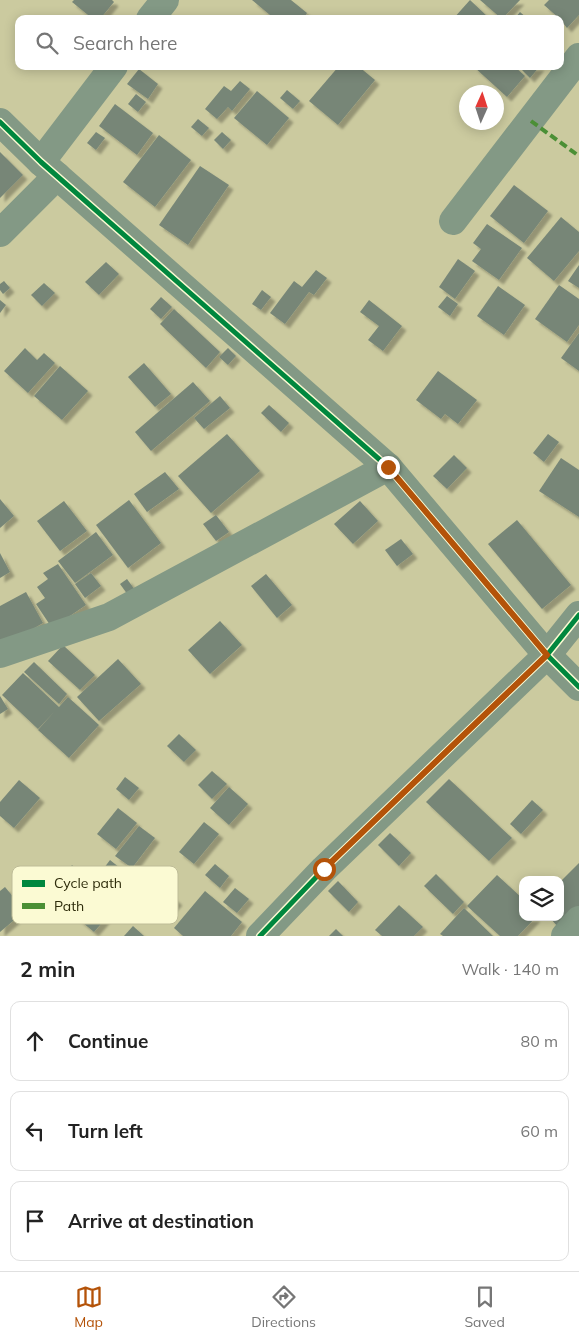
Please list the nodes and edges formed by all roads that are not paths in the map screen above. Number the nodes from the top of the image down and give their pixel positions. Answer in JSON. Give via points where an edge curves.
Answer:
{"nodes":[{"id":1,"x":165,"y":0,"type":"edge"},
{"id":2,"x":153,"y":15,"type":"edge"},
{"id":3,"x":579,"y":58,"type":"edge"},
{"id":4,"x":111,"y":70,"type":"edge"},
{"id":5,"x":0,"y":122,"type":"edge"},
{"id":6,"x":49,"y":169,"type":"junction"},
{"id":7,"x":453,"y":221,"type":"dead end"},
{"id":8,"x":0,"y":233,"type":"edge"},
{"id":9,"x":388,"y":467,"type":"junction"},
{"id":10,"x":579,"y":615,"type":"edge"},
{"id":11,"x":0,"y":654,"type":"edge"},
{"id":12,"x":547,"y":655,"type":"junction"},
{"id":13,"x":579,"y":687,"type":"edge"},
{"id":14,"x":579,"y":920,"type":"edge"},
{"id":15,"x":260,"y":936,"type":"edge"},
{"id":16,"x":565,"y":936,"type":"edge"}],
"edges":[{"from":1,"to":2,"type":"street"},
{"from":3,"to":7,"type":"street"},
{"from":4,"to":6,"type":"street"},
{"from":5,"to":6,"type":"street"},
{"from":6,"to":8,"type":"street"},
{"from":6,"to":9,"type":"street"},
{"from":9,"to":11,"type":"street","via":[[109,617]]},
{"from":9,"to":12,"type":"street"},
{"from":10,"to":12,"type":"street"},
{"from":12,"to":13,"type":"street"},
{"from":12,"to":15,"type":"street","via":[[324,869]]},
{"from":14,"to":16,"type":"street"}]}
